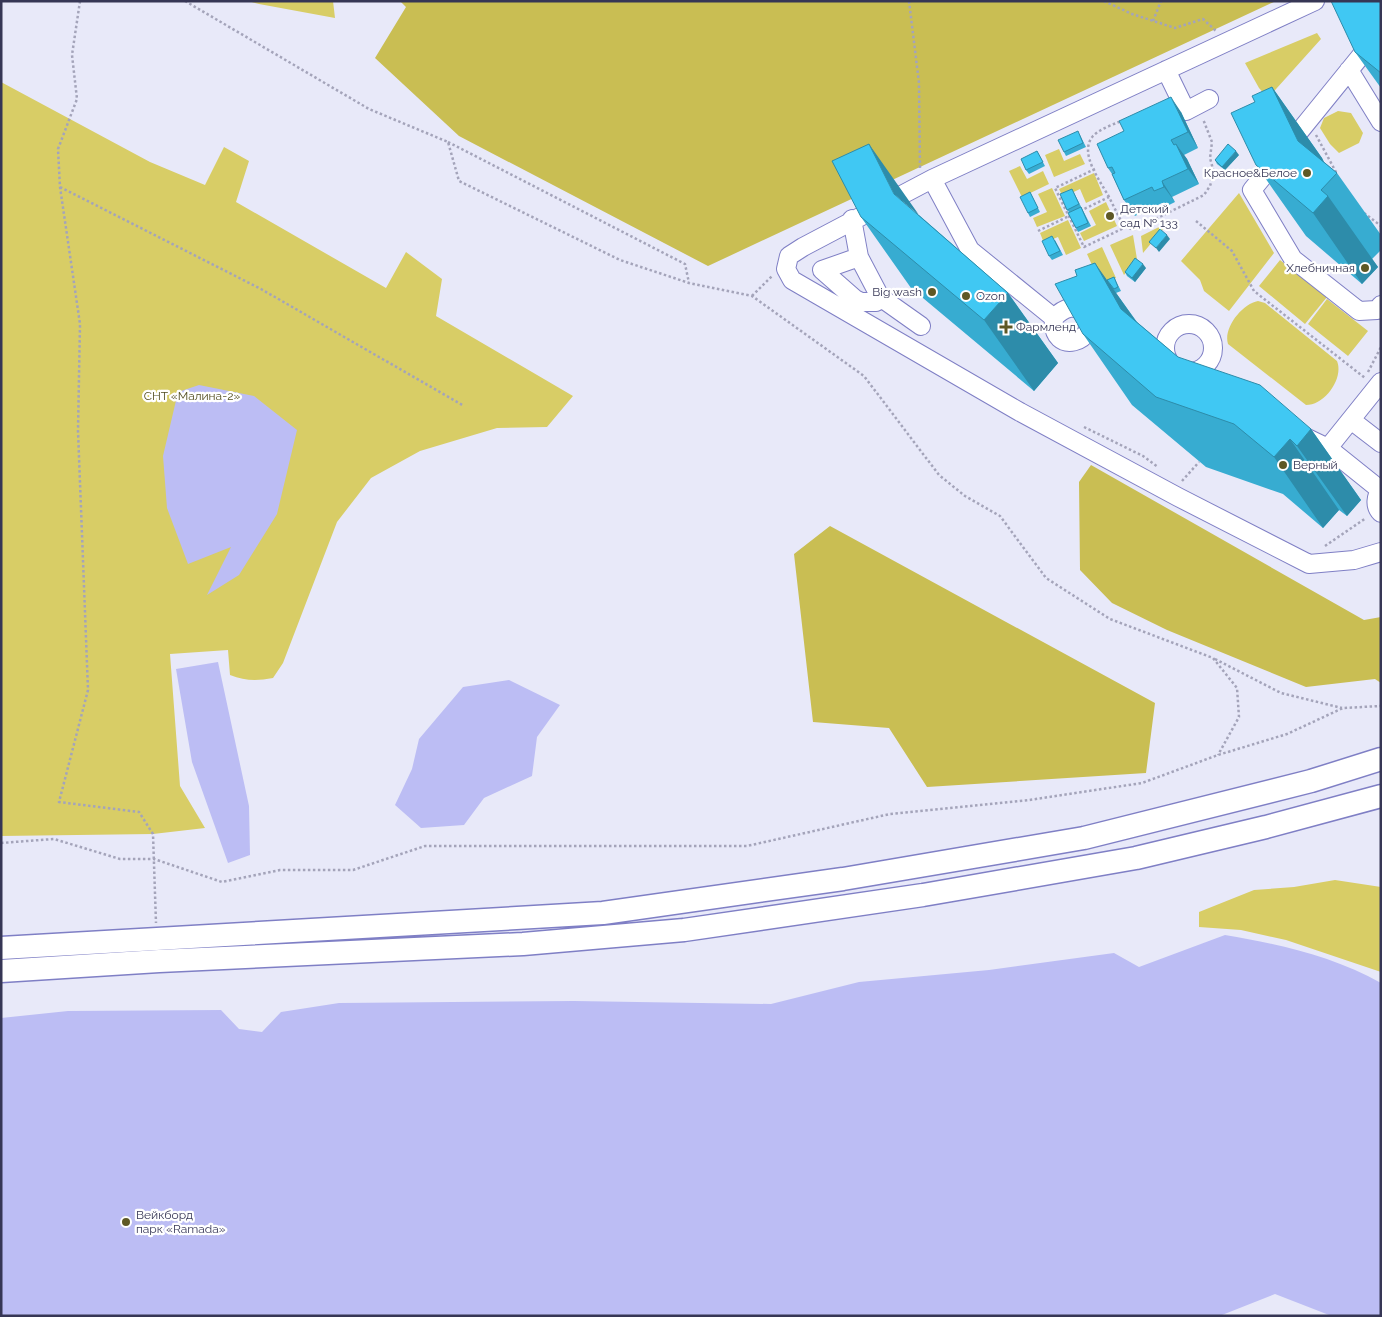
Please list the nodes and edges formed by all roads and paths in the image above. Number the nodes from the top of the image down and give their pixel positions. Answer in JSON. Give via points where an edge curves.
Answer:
{"nodes":[{"id":1,"x":80,"y":1,"type":"edge"},
{"id":2,"x":185,"y":1,"type":"edge"},
{"id":3,"x":909,"y":1,"type":"edge"},
{"id":4,"x":1104,"y":1,"type":"edge"},
{"id":5,"x":1161,"y":1,"type":"edge"},
{"id":6,"x":1315,"y":1,"type":"edge"},
{"id":7,"x":1203,"y":19,"type":"dead end"},
{"id":8,"x":1153,"y":21,"type":"junction"},
{"id":9,"x":1381,"y":31,"type":"edge"},
{"id":10,"x":1166,"y":70,"type":"junction"},
{"id":11,"x":1349,"y":70,"type":"junction"},
{"id":12,"x":1203,"y":102,"type":"joint"},
{"id":13,"x":1129,"y":118,"type":"edge"},
{"id":14,"x":1381,"y":122,"type":"edge"},
{"id":15,"x":1316,"y":134,"type":"dead end"},
{"id":16,"x":448,"y":142,"type":"junction"},
{"id":17,"x":1095,"y":169,"type":"junction"},
{"id":18,"x":1340,"y":178,"type":"dead end"},
{"id":19,"x":926,"y":182,"type":"junction"},
{"id":20,"x":60,"y":187,"type":"junction"},
{"id":21,"x":1109,"y":197,"type":"junction"},
{"id":22,"x":1361,"y":210,"type":"dead end"},
{"id":23,"x":1068,"y":217,"type":"junction"},
{"id":24,"x":852,"y":219,"type":"junction"},
{"id":25,"x":1196,"y":221,"type":"dead end"},
{"id":26,"x":1381,"y":226,"type":"edge"},
{"id":27,"x":1126,"y":227,"type":"junction"},
{"id":28,"x":1038,"y":231,"type":"dead end"},
{"id":29,"x":859,"y":257,"type":"junction"},
{"id":30,"x":689,"y":283,"type":"junction"},
{"id":31,"x":880,"y":297,"type":"junction"},
{"id":32,"x":1381,"y":304,"type":"edge"},
{"id":33,"x":1054,"y":318,"type":"dead end"},
{"id":34,"x":921,"y":326,"type":"edge"},
{"id":35,"x":1200,"y":369,"type":"edge"},
{"id":36,"x":1373,"y":380,"type":"edge"},
{"id":37,"x":1213,"y":382,"type":"edge"},
{"id":38,"x":464,"y":406,"type":"dead end"},
{"id":39,"x":1351,"y":420,"type":"junction"},
{"id":40,"x":1081,"y":426,"type":"dead end"},
{"id":41,"x":1287,"y":430,"type":"edge"},
{"id":42,"x":1381,"y":443,"type":"edge"},
{"id":43,"x":1328,"y":448,"type":"junction"},
{"id":44,"x":1199,"y":462,"type":"edge"},
{"id":45,"x":1165,"y":473,"type":"dead end"},
{"id":46,"x":1180,"y":484,"type":"dead end"},
{"id":47,"x":1380,"y":489,"type":"edge"},
{"id":48,"x":1379,"y":512,"type":"edge"},
{"id":49,"x":1321,"y":549,"type":"dead end"},
{"id":50,"x":1381,"y":552,"type":"edge"},
{"id":51,"x":1214,"y":658,"type":"junction"},
{"id":52,"x":1381,"y":706,"type":"edge"},
{"id":53,"x":1343,"y":708,"type":"junction"},
{"id":54,"x":1218,"y":755,"type":"junction"},
{"id":55,"x":1381,"y":759,"type":"edge"},
{"id":56,"x":1381,"y":796,"type":"edge"},
{"id":57,"x":1,"y":843,"type":"edge"},
{"id":58,"x":154,"y":859,"type":"junction"},
{"id":59,"x":157,"y":939,"type":"junction"},
{"id":60,"x":1,"y":948,"type":"edge"},
{"id":61,"x":1,"y":971,"type":"edge"}],
"edges":[{"from":1,"to":20,"type":"path","via":[[72,55],[77,99],[58,149]]},
{"from":2,"to":16,"type":"path","via":[[369,109]]},
{"from":3,"to":19,"type":"path"},
{"from":4,"to":8,"type":"path"},
{"from":5,"to":8,"type":"path"},
{"from":6,"to":10,"type":"street"},
{"from":7,"to":8,"type":"path","via":[[1175,28]]},
{"from":9,"to":11,"type":"street"},
{"from":10,"to":12,"type":"street","via":[[1186,111]]},
{"from":10,"to":19,"type":"street"},
{"from":11,"to":14,"type":"street"},
{"from":11,"to":32,"type":"street","via":[[1252,190],[1293,259],[1360,311],[1377,310]]},
{"from":12,"to":27,"type":"path","via":[[1212,142],[1210,158],[1214,173],[1210,186],[1204,194],[1138,229]]},
{"from":13,"to":17,"type":"path","via":[[1093,136],[1088,157]]},
{"from":15,"to":18,"type":"path"},
{"from":16,"to":30,"type":"path","via":[[685,264]]},
{"from":16,"to":30,"type":"path","via":[[459,181],[620,260]]},
{"from":17,"to":21,"type":"path"},
{"from":17,"to":23,"type":"path","via":[[1055,188]]},
{"from":19,"to":24,"type":"street"},
{"from":19,"to":33,"type":"street","via":[[970,250]]},
{"from":20,"to":38,"type":"path","via":[[261,289]]},
{"from":20,"to":58,"type":"path","via":[[80,324],[78,431],[88,690],[59,802],[139,812],[153,834]]},
{"from":21,"to":23,"type":"path"},
{"from":21,"to":27,"type":"path"},
{"from":22,"to":26,"type":"path"},
{"from":23,"to":27,"type":"path","via":[[1084,247]]},
{"from":23,"to":28,"type":"path"},
{"from":24,"to":29,"type":"street"},
{"from":24,"to":50,"type":"street","via":[[789,256],[786,269],[792,280],[1027,415],[1309,564],[1354,560]]},
{"from":25,"to":36,"type":"path","via":[[1232,251],[1254,291]]},
{"from":29,"to":31,"type":"street"},
{"from":29,"to":31,"type":"street","via":[[822,270],[862,302],[876,302]]},
{"from":30,"to":51,"type":"path","via":[[752,296],[864,376],[939,475],[965,496],[1000,516],[1046,578],[1110,619]]},
{"from":31,"to":34,"type":"street"},
{"from":35,"to":37,"type":"street"},
{"from":36,"to":39,"type":"street"},
{"from":39,"to":42,"type":"street"},
{"from":39,"to":43,"type":"street"},
{"from":40,"to":45,"type":"path","via":[[1143,456]]},
{"from":41,"to":43,"type":"street"},
{"from":43,"to":47,"type":"street"},
{"from":44,"to":46,"type":"path"},
{"from":47,"to":48,"type":"street","via":[[1376,500]]},
{"from":48,"to":49,"type":"path"},
{"from":51,"to":53,"type":"path","via":[[1281,693]]},
{"from":51,"to":54,"type":"path","via":[[1237,688],[1239,717]]},
{"from":52,"to":53,"type":"path"},
{"from":53,"to":54,"type":"path","via":[[1287,734]]},
{"from":54,"to":58,"type":"path","via":[[1142,783],[1029,800],[890,814],[747,846],[425,846],[353,870],[280,870],[222,882]]},
{"from":55,"to":59,"type":"main road","via":[[1310,781],[1084,838],[843,879],[603,913]]},
{"from":56,"to":61,"type":"main road","via":[[1266,828],[1136,858],[922,896],[684,930],[523,944]]},
{"from":57,"to":58,"type":"path","via":[[54,839],[120,859]]},
{"from":58,"to":59,"type":"path"},
{"from":59,"to":60,"type":"main road"}]}
